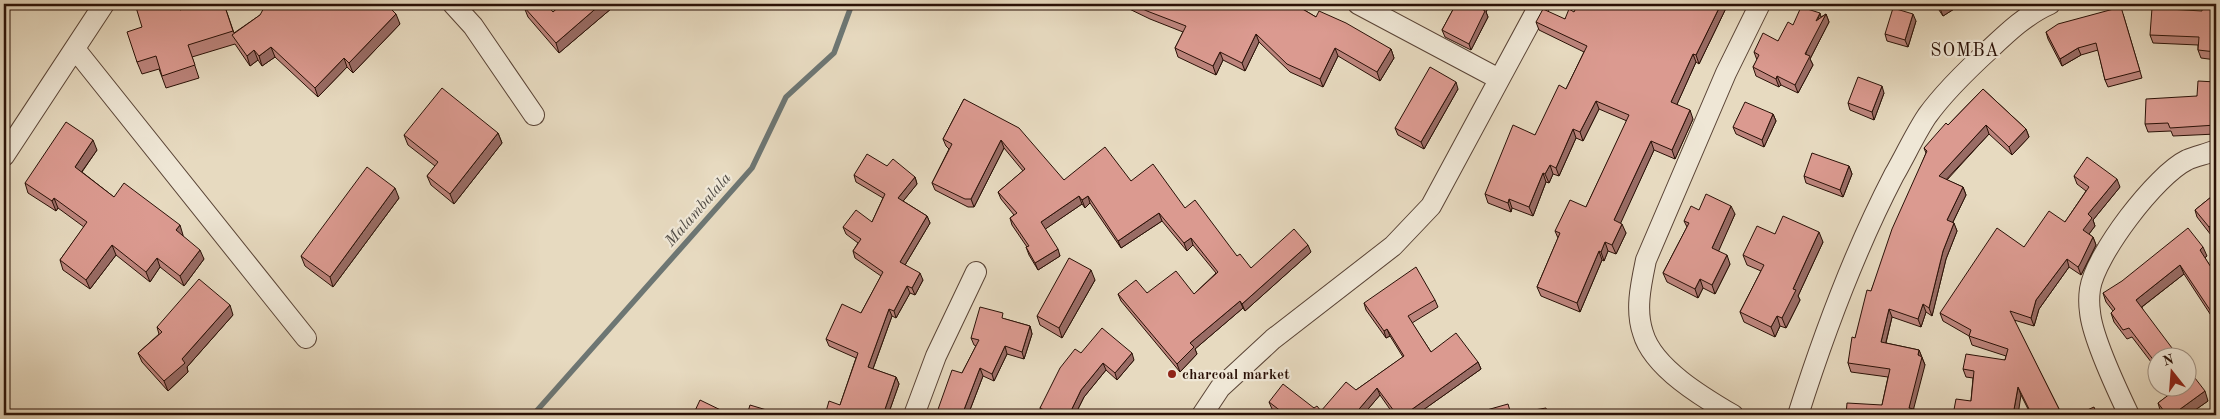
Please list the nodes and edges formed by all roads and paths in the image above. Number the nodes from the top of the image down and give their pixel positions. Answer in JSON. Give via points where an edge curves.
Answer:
{"nodes":[{"id":1,"x":104,"y":4,"type":"edge"},
{"id":2,"x":453,"y":4,"type":"edge"},
{"id":3,"x":1358,"y":4,"type":"edge"},
{"id":4,"x":1540,"y":4,"type":"edge"},
{"id":5,"x":1760,"y":4,"type":"edge"},
{"id":6,"x":2050,"y":4,"type":"edge"},
{"id":7,"x":75,"y":49,"type":"junction"},
{"id":8,"x":1499,"y":79,"type":"junction"},
{"id":9,"x":534,"y":115,"type":"dead end"},
{"id":10,"x":2216,"y":150,"type":"edge"},
{"id":11,"x":4,"y":156,"type":"edge"},
{"id":12,"x":976,"y":272,"type":"dead end"},
{"id":13,"x":306,"y":338,"type":"dead end"},
{"id":14,"x":914,"y":415,"type":"edge"},
{"id":15,"x":1202,"y":415,"type":"edge"},
{"id":16,"x":1733,"y":415,"type":"edge"},
{"id":17,"x":1798,"y":415,"type":"edge"},
{"id":18,"x":2129,"y":415,"type":"edge"}],
"edges":[{"from":1,"to":7,"type":"street"},
{"from":2,"to":9,"type":"street","via":[[473,26]]},
{"from":3,"to":8,"type":"street"},
{"from":4,"to":8,"type":"street"},
{"from":5,"to":16,"type":"street","via":[[1726,73],[1646,260],[1640,289],[1639,315],[1643,334],[1660,362],[1702,397]]},
{"from":6,"to":17,"type":"street","via":[[2037,9],[2003,36],[1960,76],[1927,116],[1856,254]]},
{"from":7,"to":11,"type":"street"},
{"from":7,"to":13,"type":"street"},
{"from":8,"to":15,"type":"street","via":[[1431,206],[1393,246],[1273,339],[1220,388]]},
{"from":10,"to":18,"type":"street","via":[[2186,160],[2156,184],[2102,259],[2090,288],[2090,314],[2094,328]]},
{"from":12,"to":14,"type":"street","via":[[936,356]]}]}
